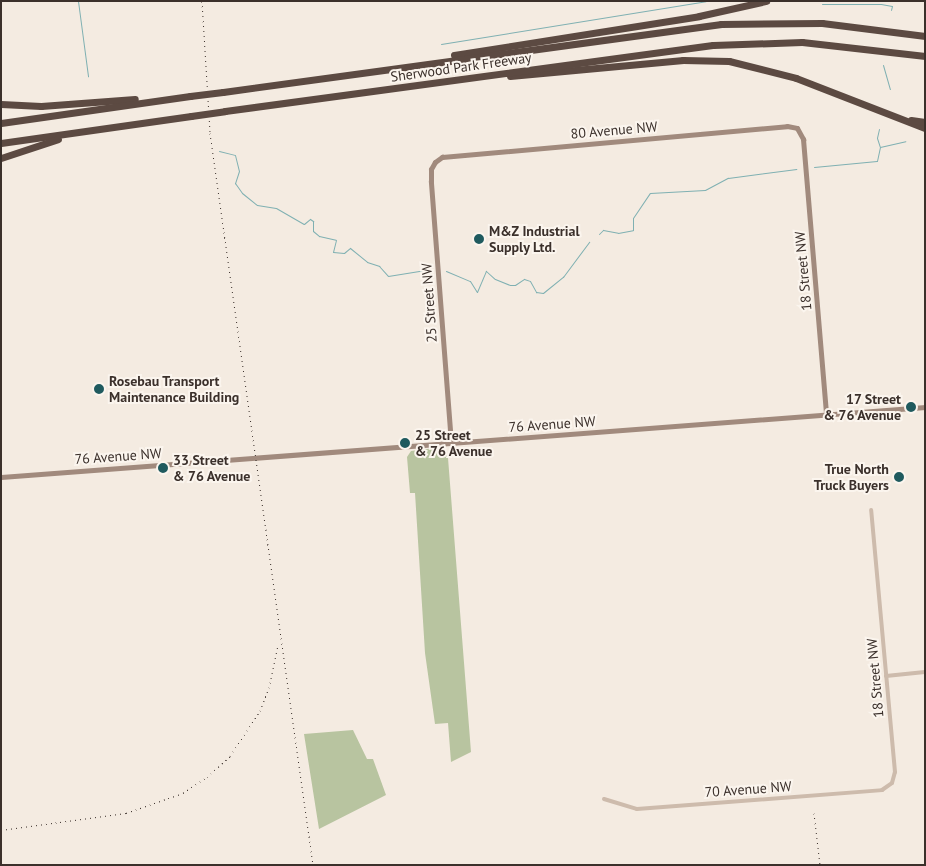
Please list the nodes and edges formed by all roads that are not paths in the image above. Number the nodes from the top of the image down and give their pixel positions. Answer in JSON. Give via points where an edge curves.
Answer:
{"nodes":[{"id":1,"x":766,"y":1,"type":"edge"},
{"id":2,"x":925,"y":36,"type":"edge"},
{"id":3,"x":925,"y":56,"type":"edge"},
{"id":4,"x":382,"y":69,"type":"junction"},
{"id":5,"x":480,"y":76,"type":"junction"},
{"id":6,"x":173,"y":98,"type":"junction"},
{"id":7,"x":1,"y":104,"type":"edge"},
{"id":8,"x":896,"y":118,"type":"junction"},
{"id":9,"x":925,"y":122,"type":"edge"},
{"id":10,"x":1,"y":123,"type":"edge"},
{"id":11,"x":797,"y":128,"type":"joint"},
{"id":12,"x":925,"y":128,"type":"edge"},
{"id":13,"x":91,"y":131,"type":"junction"},
{"id":14,"x":1,"y":143,"type":"edge"},
{"id":15,"x":1,"y":158,"type":"edge"},
{"id":16,"x":435,"y":162,"type":"joint"},
{"id":17,"x":925,"y":407,"type":"edge"},
{"id":18,"x":826,"y":414,"type":"junction"},
{"id":19,"x":451,"y":443,"type":"junction"},
{"id":20,"x":1,"y":477,"type":"edge"},
{"id":21,"x":871,"y":510,"type":"dead end"},
{"id":22,"x":925,"y":672,"type":"edge"},
{"id":23,"x":886,"y":676,"type":"junction"},
{"id":24,"x":892,"y":783,"type":"joint"},
{"id":25,"x":604,"y":799,"type":"dead end"}],
"edges":[{"from":1,"to":4,"type":"highway","via":[[699,16],[418,60]]},
{"from":2,"to":4,"type":"highway","name":"Sherwood Park Freeway","via":[[822,23],[721,24]]},
{"from":3,"to":5,"type":"highway","name":"Sherwood Park Freeway","via":[[832,44],[742,43]]},
{"from":4,"to":6,"type":"highway","name":"Sherwood Park Freeway","bridge":true},
{"from":5,"to":8,"type":"highway","via":[[504,77],[683,60],[729,61],[796,78]]},
{"from":5,"to":13,"type":"highway","name":"Sherwood Park Freeway","bridge":true},
{"from":6,"to":7,"type":"highway","via":[[40,106]]},
{"from":6,"to":10,"type":"highway","name":"Sherwood Park Freeway"},
{"from":8,"to":9,"type":"highway"},
{"from":8,"to":12,"type":"highway"},
{"from":11,"to":16,"type":"street","name":"80 Avenue NW","via":[[787,126],[452,156]]},
{"from":11,"to":18,"type":"street","name":"18 Street NW","via":[[803,139]]},
{"from":13,"to":14,"type":"highway","name":"Sherwood Park Freeway"},
{"from":13,"to":15,"type":"highway"},
{"from":16,"to":19,"type":"street","name":"25 Street NW","via":[[431,181]]},
{"from":17,"to":18,"type":"street","name":"76 Avenue NW"},
{"from":18,"to":19,"type":"street","name":"76 Avenue NW"},
{"from":19,"to":20,"type":"street","name":"76 Avenue NW"},
{"from":21,"to":23,"type":"street","name":"18 Street NW"},
{"from":22,"to":23,"type":"street"},
{"from":23,"to":24,"type":"street","name":"18 Street NW","via":[[895,772]]},
{"from":24,"to":25,"type":"street","name":"70 Avenue NW","via":[[882,790],[637,808]]}]}
